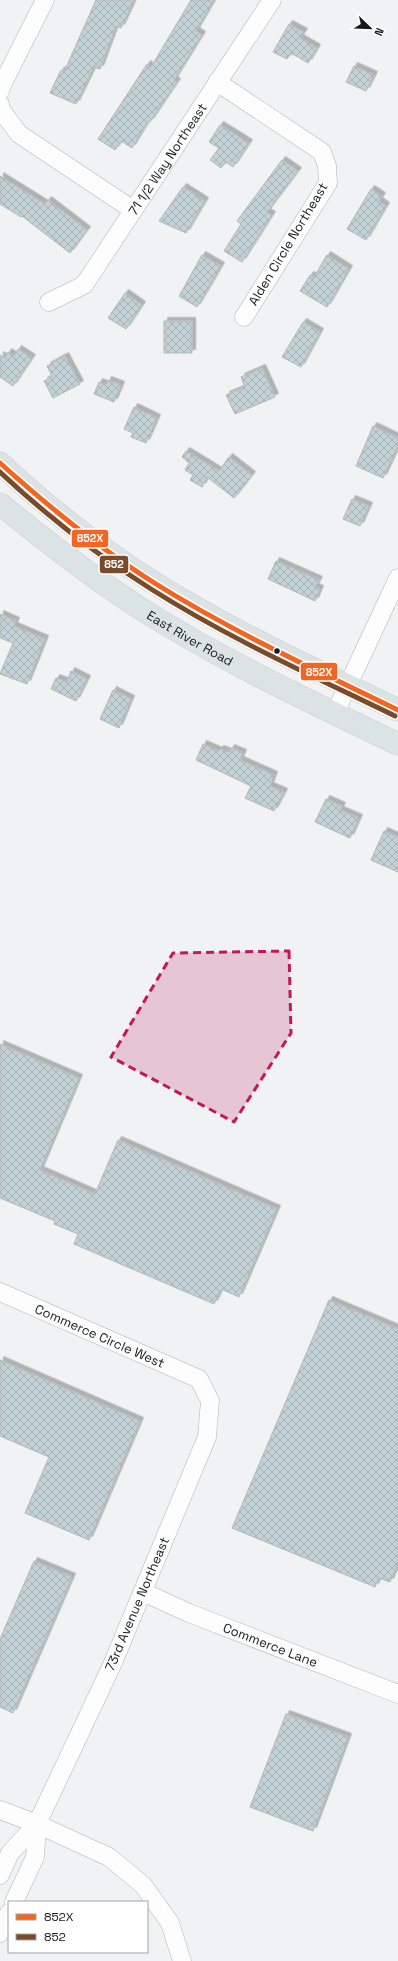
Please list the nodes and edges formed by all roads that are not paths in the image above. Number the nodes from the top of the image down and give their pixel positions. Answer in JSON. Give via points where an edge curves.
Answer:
{"nodes":[{"id":1,"x":45,"y":0,"type":"edge"},
{"id":2,"x":272,"y":0,"type":"edge"},
{"id":3,"x":217,"y":82,"type":"junction"},
{"id":4,"x":0,"y":92,"type":"edge"},
{"id":5,"x":0,"y":104,"type":"edge"},
{"id":6,"x":133,"y":210,"type":"junction"},
{"id":7,"x":48,"y":302,"type":"dead end"},
{"id":8,"x":244,"y":317,"type":"dead end"},
{"id":9,"x":0,"y":463,"type":"edge"},
{"id":10,"x":0,"y":504,"type":"edge"},
{"id":11,"x":398,"y":578,"type":"edge"},
{"id":12,"x":348,"y":686,"type":"junction"},
{"id":13,"x":398,"y":710,"type":"edge"},
{"id":14,"x":335,"y":714,"type":"junction"},
{"id":15,"x":398,"y":744,"type":"edge"},
{"id":16,"x":0,"y":1292,"type":"edge"},
{"id":17,"x":199,"y":1379,"type":"joint"},
{"id":18,"x":143,"y":1592,"type":"junction"},
{"id":19,"x":398,"y":1694,"type":"edge"},
{"id":20,"x":0,"y":1810,"type":"edge"},
{"id":21,"x":36,"y":1824,"type":"junction"},
{"id":22,"x":0,"y":1875,"type":"edge"},
{"id":23,"x":14,"y":1901,"type":"edge"},
{"id":24,"x":8,"y":1915,"type":"edge"},
{"id":25,"x":0,"y":1933,"type":"edge"},
{"id":26,"x":182,"y":1961,"type":"edge"}],
"edges":[{"from":1,"to":4,"type":"street"},
{"from":2,"to":3,"type":"street","name":"71 1/2 Way Northeast"},
{"from":3,"to":6,"type":"street","name":"71 1/2 Way Northeast"},
{"from":3,"to":8,"type":"street","name":"Alden Circle Northeast","via":[[322,152],[327,166],[328,183]]},
{"from":5,"to":6,"type":"street","via":[[1,110],[19,134]]},
{"from":6,"to":7,"type":"street","name":"71 1/2 Way Northeast","via":[[84,285]]},
{"from":9,"to":12,"type":"main road","via":[[98,544],[178,597],[282,655]]},
{"from":10,"to":14,"type":"main road","name":"East River Road","via":[[37,535],[152,616],[235,663]]},
{"from":11,"to":12,"type":"street"},
{"from":12,"to":13,"type":"main road"},
{"from":12,"to":14,"type":"street"},
{"from":14,"to":15,"type":"main road","name":"East River Road"},
{"from":16,"to":17,"type":"street","name":"Commerce Circle West"},
{"from":17,"to":18,"type":"street","name":"73rd Avenue Northeast","via":[[210,1401],[207,1437]]},
{"from":18,"to":19,"type":"street","name":"Commerce Lane","via":[[189,1613]]},
{"from":18,"to":21,"type":"street","name":"73rd Avenue Northeast","via":[[112,1665]]},
{"from":20,"to":21,"type":"street"},
{"from":21,"to":22,"type":"street","name":"73rd Avenue Northeast","via":[[10,1853]]},
{"from":21,"to":23,"type":"street","name":"73rd Avenue Northeast","via":[[35,1857]]},
{"from":21,"to":26,"type":"street","via":[[108,1857],[143,1885],[170,1923]]},
{"from":24,"to":25,"type":"street"}]}
